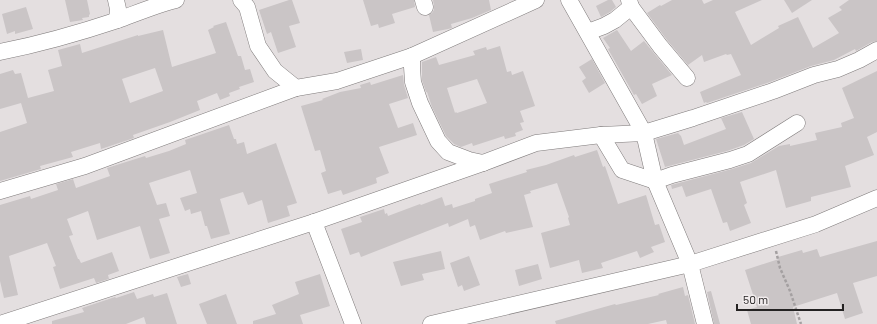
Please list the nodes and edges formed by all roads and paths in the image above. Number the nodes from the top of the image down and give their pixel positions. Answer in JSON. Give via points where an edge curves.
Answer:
{"nodes":[{"id":1,"x":116,"y":0,"type":"edge"},
{"id":2,"x":176,"y":0,"type":"edge"},
{"id":3,"x":241,"y":0,"type":"edge"},
{"id":4,"x":536,"y":0,"type":"edge"},
{"id":5,"x":569,"y":0,"type":"edge"},
{"id":6,"x":630,"y":4,"type":"edge"},
{"id":7,"x":117,"y":20,"type":"junction"},
{"id":8,"x":588,"y":32,"type":"junction"},
{"id":9,"x":877,"y":50,"type":"edge"},
{"id":10,"x":0,"y":52,"type":"edge"},
{"id":11,"x":412,"y":56,"type":"junction"},
{"id":12,"x":687,"y":78,"type":"dead end"},
{"id":13,"x":296,"y":88,"type":"junction"},
{"id":14,"x":797,"y":123,"type":"dead end"},
{"id":15,"x":644,"y":133,"type":"junction"},
{"id":16,"x":601,"y":134,"type":"junction"},
{"id":17,"x":483,"y":164,"type":"junction"},
{"id":18,"x":655,"y":181,"type":"junction"},
{"id":19,"x":0,"y":191,"type":"edge"},
{"id":20,"x":877,"y":198,"type":"edge"},
{"id":21,"x":314,"y":222,"type":"junction"},
{"id":22,"x":774,"y":237,"type":"junction"},
{"id":23,"x":690,"y":264,"type":"junction"},
{"id":24,"x":0,"y":324,"type":"edge"},
{"id":25,"x":353,"y":324,"type":"edge"},
{"id":26,"x":431,"y":324,"type":"edge"},
{"id":27,"x":705,"y":324,"type":"edge"},
{"id":28,"x":801,"y":324,"type":"edge"}],
"edges":[{"from":1,"to":7,"type":"street"},
{"from":2,"to":7,"type":"street"},
{"from":3,"to":13,"type":"street","via":[[247,7],[258,46],[275,71]]},
{"from":4,"to":11,"type":"street"},
{"from":5,"to":8,"type":"street"},
{"from":6,"to":8,"type":"street","via":[[615,20]]},
{"from":6,"to":12,"type":"street"},
{"from":7,"to":10,"type":"street","via":[[47,42]]},
{"from":8,"to":15,"type":"street"},
{"from":9,"to":15,"type":"street","via":[[838,69]]},
{"from":11,"to":13,"type":"street","via":[[337,81]]},
{"from":11,"to":17,"type":"street","via":[[413,82],[438,141],[448,152]]},
{"from":13,"to":19,"type":"street","via":[[86,166]]},
{"from":14,"to":18,"type":"street","via":[[748,154]]},
{"from":15,"to":16,"type":"street"},
{"from":15,"to":18,"type":"street"},
{"from":16,"to":17,"type":"street","via":[[536,144]]},
{"from":16,"to":18,"type":"street","via":[[622,170]]},
{"from":17,"to":21,"type":"street"},
{"from":18,"to":23,"type":"street"},
{"from":20,"to":22,"type":"street","via":[[816,224]]},
{"from":21,"to":24,"type":"street"},
{"from":21,"to":25,"type":"street"},
{"from":22,"to":23,"type":"street"},
{"from":22,"to":28,"type":"path","via":[[780,268]]},
{"from":23,"to":26,"type":"street"},
{"from":23,"to":27,"type":"street"}]}
